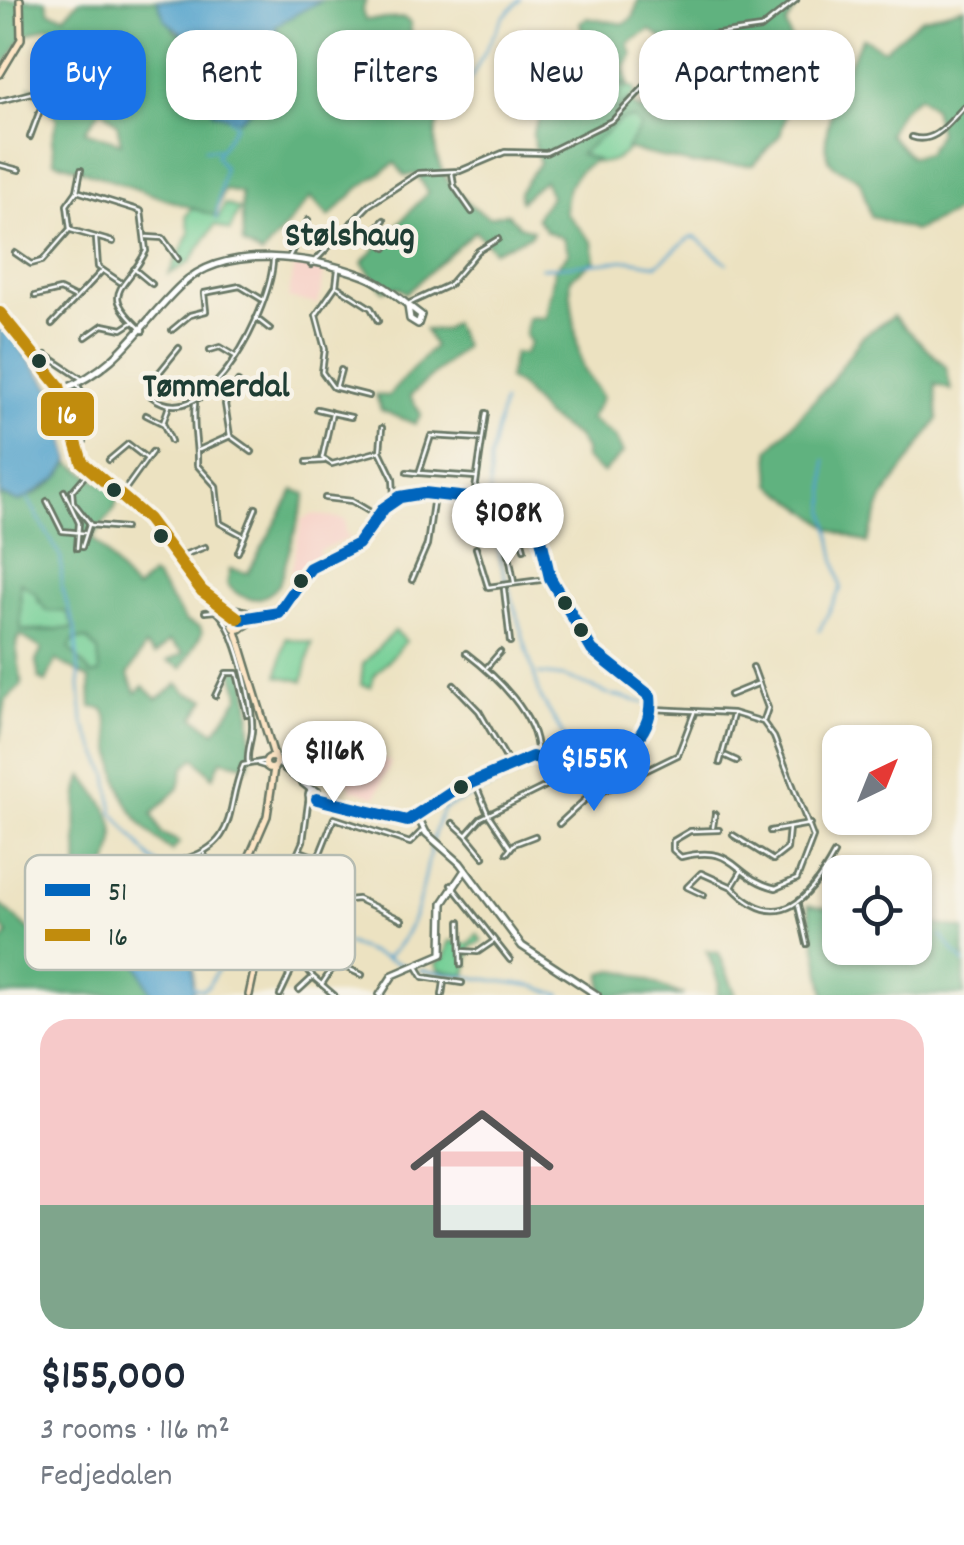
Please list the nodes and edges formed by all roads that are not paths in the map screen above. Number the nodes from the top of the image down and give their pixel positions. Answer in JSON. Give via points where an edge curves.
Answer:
{"nodes":[{"id":1,"x":20,"y":0,"type":"edge"},
{"id":2,"x":796,"y":0,"type":"edge"},
{"id":3,"x":748,"y":30,"type":"edge"},
{"id":4,"x":0,"y":74,"type":"edge"},
{"id":5,"x":639,"y":91,"type":"edge"},
{"id":6,"x":0,"y":101,"type":"edge"},
{"id":7,"x":964,"y":107,"type":"edge"},
{"id":8,"x":30,"y":136,"type":"dead end"},
{"id":9,"x":912,"y":137,"type":"dead end"},
{"id":10,"x":0,"y":165,"type":"edge"},
{"id":11,"x":19,"y":170,"type":"dead end"},
{"id":12,"x":81,"y":170,"type":"dead end"},
{"id":13,"x":452,"y":171,"type":"junction"},
{"id":14,"x":77,"y":191,"type":"junction"},
{"id":15,"x":472,"y":212,"type":"dead end"},
{"id":16,"x":308,"y":220,"type":"dead end"},
{"id":17,"x":384,"y":220,"type":"dead end"},
{"id":18,"x":352,"y":222,"type":"junction"},
{"id":19,"x":70,"y":229,"type":"junction"},
{"id":20,"x":370,"y":236,"type":"junction"},
{"id":21,"x":146,"y":237,"type":"junction"},
{"id":22,"x":96,"y":239,"type":"junction"},
{"id":23,"x":498,"y":239,"type":"dead end"},
{"id":24,"x":113,"y":242,"type":"dead end"},
{"id":25,"x":386,"y":248,"type":"dead end"},
{"id":26,"x":16,"y":254,"type":"dead end"},
{"id":27,"x":272,"y":258,"type":"junction"},
{"id":28,"x":178,"y":259,"type":"dead end"},
{"id":29,"x":288,"y":260,"type":"junction"},
{"id":30,"x":311,"y":264,"type":"junction"},
{"id":31,"x":134,"y":269,"type":"junction"},
{"id":32,"x":338,"y":270,"type":"junction"},
{"id":33,"x":102,"y":271,"type":"junction"},
{"id":34,"x":122,"y":283,"type":"junction"},
{"id":35,"x":152,"y":284,"type":"dead end"},
{"id":36,"x":336,"y":286,"type":"junction"},
{"id":37,"x":35,"y":296,"type":"dead end"},
{"id":38,"x":74,"y":297,"type":"junction"},
{"id":39,"x":264,"y":300,"type":"junction"},
{"id":40,"x":408,"y":306,"type":"joint"},
{"id":41,"x":0,"y":313,"type":"edge"},
{"id":42,"x":308,"y":315,"type":"dead end"},
{"id":43,"x":316,"y":316,"type":"junction"},
{"id":44,"x":256,"y":318,"type":"junction"},
{"id":45,"x":378,"y":321,"type":"dead end"},
{"id":46,"x":133,"y":322,"type":"junction"},
{"id":47,"x":52,"y":324,"type":"dead end"},
{"id":48,"x":270,"y":329,"type":"dead end"},
{"id":49,"x":172,"y":330,"type":"dead end"},
{"id":50,"x":143,"y":331,"type":"junction"},
{"id":51,"x":86,"y":337,"type":"dead end"},
{"id":52,"x":179,"y":348,"type":"dead end"},
{"id":53,"x":210,"y":350,"type":"dead end"},
{"id":54,"x":46,"y":355,"type":"dead end"},
{"id":55,"x":235,"y":356,"type":"junction"},
{"id":56,"x":341,"y":370,"type":"dead end"},
{"id":57,"x":80,"y":382,"type":"junction"},
{"id":58,"x":238,"y":382,"type":"dead end"},
{"id":59,"x":192,"y":386,"type":"dead end"},
{"id":60,"x":336,"y":388,"type":"junction"},
{"id":61,"x":62,"y":390,"type":"junction"},
{"id":62,"x":370,"y":396,"type":"dead end"},
{"id":63,"x":200,"y":399,"type":"junction"},
{"id":64,"x":194,"y":402,"type":"junction"},
{"id":65,"x":169,"y":405,"type":"junction"},
{"id":66,"x":317,"y":408,"type":"dead end"},
{"id":67,"x":332,"y":413,"type":"junction"},
{"id":68,"x":486,"y":413,"type":"dead end"},
{"id":69,"x":146,"y":414,"type":"dead end"},
{"id":70,"x":351,"y":417,"type":"dead end"},
{"id":71,"x":163,"y":423,"type":"junction"},
{"id":72,"x":382,"y":428,"type":"dead end"},
{"id":73,"x":230,"y":436,"type":"junction"},
{"id":74,"x":481,"y":439,"type":"junction"},
{"id":75,"x":84,"y":441,"type":"dead end"},
{"id":76,"x":170,"y":441,"type":"dead end"},
{"id":77,"x":199,"y":450,"type":"junction"},
{"id":78,"x":380,"y":451,"type":"junction"},
{"id":79,"x":152,"y":452,"type":"dead end"},
{"id":80,"x":252,"y":452,"type":"dead end"},
{"id":81,"x":147,"y":458,"type":"junction"},
{"id":82,"x":109,"y":460,"type":"dead end"},
{"id":83,"x":324,"y":461,"type":"junction"},
{"id":84,"x":306,"y":462,"type":"dead end"},
{"id":85,"x":90,"y":470,"type":"junction"},
{"id":86,"x":407,"y":472,"type":"dead end"},
{"id":87,"x":419,"y":473,"type":"junction"},
{"id":88,"x":476,"y":477,"type":"junction"},
{"id":89,"x":64,"y":490,"type":"dead end"},
{"id":90,"x":434,"y":494,"type":"junction"},
{"id":91,"x":120,"y":496,"type":"junction"},
{"id":92,"x":324,"y":498,"type":"dead end"},
{"id":93,"x":474,"y":498,"type":"junction"},
{"id":94,"x":394,"y":500,"type":"junction"},
{"id":95,"x":47,"y":501,"type":"dead end"},
{"id":96,"x":256,"y":508,"type":"dead end"},
{"id":97,"x":377,"y":516,"type":"junction"},
{"id":98,"x":508,"y":520,"type":"dead end"},
{"id":99,"x":90,"y":524,"type":"junction"},
{"id":100,"x":125,"y":528,"type":"dead end"},
{"id":101,"x":82,"y":533,"type":"junction"},
{"id":102,"x":244,"y":536,"type":"junction"},
{"id":103,"x":520,"y":536,"type":"junction"},
{"id":104,"x":204,"y":547,"type":"dead end"},
{"id":105,"x":80,"y":548,"type":"dead end"},
{"id":106,"x":476,"y":548,"type":"dead end"},
{"id":107,"x":524,"y":549,"type":"dead end"},
{"id":108,"x":238,"y":552,"type":"dead end"},
{"id":109,"x":177,"y":558,"type":"junction"},
{"id":110,"x":550,"y":578,"type":"junction"},
{"id":111,"x":412,"y":580,"type":"dead end"},
{"id":112,"x":514,"y":584,"type":"junction"},
{"id":113,"x":504,"y":586,"type":"junction"},
{"id":114,"x":227,"y":608,"type":"junction"},
{"id":115,"x":205,"y":612,"type":"dead end"},
{"id":116,"x":274,"y":616,"type":"junction"},
{"id":117,"x":239,"y":624,"type":"junction"},
{"id":118,"x":510,"y":635,"type":"junction"},
{"id":119,"x":502,"y":636,"type":"dead end"},
{"id":120,"x":510,"y":642,"type":"dead end"},
{"id":121,"x":500,"y":652,"type":"dead end"},
{"id":122,"x":466,"y":653,"type":"dead end"},
{"id":123,"x":753,"y":667,"type":"dead end"},
{"id":124,"x":486,"y":668,"type":"junction"},
{"id":125,"x":759,"y":683,"type":"junction"},
{"id":126,"x":454,"y":685,"type":"dead end"},
{"id":127,"x":730,"y":695,"type":"dead end"},
{"id":128,"x":215,"y":696,"type":"dead end"},
{"id":129,"x":651,"y":709,"type":"junction"},
{"id":130,"x":694,"y":710,"type":"junction"},
{"id":131,"x":733,"y":713,"type":"junction"},
{"id":132,"x":250,"y":718,"type":"junction"},
{"id":133,"x":763,"y":722,"type":"junction"},
{"id":134,"x":725,"y":754,"type":"junction"},
{"id":135,"x":678,"y":755,"type":"junction"},
{"id":136,"x":537,"y":756,"type":"junction"},
{"id":137,"x":738,"y":760,"type":"dead end"},
{"id":138,"x":248,"y":762,"type":"junction"},
{"id":139,"x":684,"y":762,"type":"dead end"},
{"id":140,"x":720,"y":763,"type":"dead end"},
{"id":141,"x":271,"y":764,"type":"junction"},
{"id":142,"x":510,"y":766,"type":"junction"},
{"id":143,"x":582,"y":773,"type":"junction"},
{"id":144,"x":630,"y":778,"type":"dead end"},
{"id":145,"x":474,"y":781,"type":"junction"},
{"id":146,"x":620,"y":784,"type":"dead end"},
{"id":147,"x":548,"y":786,"type":"dead end"},
{"id":148,"x":313,"y":795,"type":"junction"},
{"id":149,"x":588,"y":797,"type":"junction"},
{"id":150,"x":488,"y":814,"type":"junction"},
{"id":151,"x":715,"y":814,"type":"dead end"},
{"id":152,"x":418,"y":817,"type":"junction"},
{"id":153,"x":452,"y":823,"type":"dead end"},
{"id":154,"x":559,"y":824,"type":"dead end"},
{"id":155,"x":812,"y":824,"type":"junction"},
{"id":156,"x":712,"y":828,"type":"junction"},
{"id":157,"x":789,"y":828,"type":"junction"},
{"id":158,"x":719,"y":830,"type":"dead end"},
{"id":159,"x":770,"y":831,"type":"dead end"},
{"id":160,"x":426,"y":832,"type":"junction"},
{"id":161,"x":466,"y":835,"type":"junction"},
{"id":162,"x":733,"y":835,"type":"dead end"},
{"id":163,"x":535,"y":836,"type":"dead end"},
{"id":164,"x":750,"y":846,"type":"junction"},
{"id":165,"x":510,"y":848,"type":"junction"},
{"id":166,"x":300,"y":851,"type":"junction"},
{"id":167,"x":204,"y":852,"type":"junction"},
{"id":168,"x":507,"y":854,"type":"dead end"},
{"id":169,"x":744,"y":854,"type":"dead end"},
{"id":170,"x":834,"y":854,"type":"dead end"},
{"id":171,"x":196,"y":855,"type":"edge"},
{"id":172,"x":205,"y":855,"type":"edge"},
{"id":173,"x":250,"y":855,"type":"edge"},
{"id":174,"x":298,"y":855,"type":"edge"},
{"id":175,"x":310,"y":855,"type":"edge"},
{"id":176,"x":319,"y":855,"type":"edge"},
{"id":177,"x":484,"y":857,"type":"dead end"},
{"id":178,"x":465,"y":870,"type":"junction"},
{"id":179,"x":742,"y":871,"type":"junction"},
{"id":180,"x":451,"y":885,"type":"junction"},
{"id":181,"x":687,"y":887,"type":"junction"},
{"id":182,"x":732,"y":887,"type":"junction"},
{"id":183,"x":682,"y":892,"type":"dead end"},
{"id":184,"x":704,"y":895,"type":"dead end"},
{"id":185,"x":355,"y":899,"type":"edge"},
{"id":186,"x":798,"y":904,"type":"junction"},
{"id":187,"x":388,"y":914,"type":"junction"},
{"id":188,"x":402,"y":920,"type":"dead end"},
{"id":189,"x":384,"y":922,"type":"dead end"},
{"id":190,"x":460,"y":922,"type":"dead end"},
{"id":191,"x":495,"y":940,"type":"junction"},
{"id":192,"x":807,"y":944,"type":"dead end"},
{"id":193,"x":461,"y":952,"type":"junction"},
{"id":194,"x":510,"y":960,"type":"dead end"},
{"id":195,"x":461,"y":965,"type":"dead end"},
{"id":196,"x":417,"y":967,"type":"junction"},
{"id":197,"x":254,"y":970,"type":"edge"},
{"id":198,"x":287,"y":970,"type":"edge"},
{"id":199,"x":291,"y":970,"type":"edge"},
{"id":200,"x":308,"y":970,"type":"edge"},
{"id":201,"x":331,"y":970,"type":"edge"},
{"id":202,"x":351,"y":970,"type":"edge"},
{"id":203,"x":362,"y":975,"type":"dead end"},
{"id":204,"x":289,"y":976,"type":"junction"},
{"id":205,"x":313,"y":977,"type":"junction"},
{"id":206,"x":444,"y":981,"type":"junction"},
{"id":207,"x":462,"y":982,"type":"dead end"},
{"id":208,"x":322,"y":984,"type":"junction"},
{"id":209,"x":299,"y":990,"type":"dead end"},
{"id":210,"x":249,"y":995,"type":"edge"},
{"id":211,"x":280,"y":995,"type":"edge"},
{"id":212,"x":334,"y":995,"type":"edge"},
{"id":213,"x":380,"y":995,"type":"edge"},
{"id":214,"x":442,"y":995,"type":"edge"},
{"id":215,"x":597,"y":995,"type":"edge"}],
"edges":[{"from":1,"to":4,"type":"main road","via":[[21,38]]},
{"from":2,"to":3,"type":"street","via":[[762,28]]},
{"from":5,"to":13,"type":"street","via":[[612,120],[546,154],[505,152]]},
{"from":6,"to":8,"type":"street","via":[[39,96]]},
{"from":7,"to":9,"type":"street","via":[[935,135]]},
{"from":10,"to":11,"type":"street"},
{"from":12,"to":14,"type":"street"},
{"from":13,"to":15,"type":"street"},
{"from":13,"to":18,"type":"street","via":[[418,173]]},
{"from":14,"to":19,"type":"street","via":[[67,205]]},
{"from":14,"to":21,"type":"street","via":[[141,211]]},
{"from":16,"to":29,"type":"street"},
{"from":17,"to":20,"type":"street"},
{"from":18,"to":20,"type":"street"},
{"from":18,"to":30,"type":"street"},
{"from":19,"to":22,"type":"street"},
{"from":19,"to":26,"type":"street","via":[[40,263]]},
{"from":20,"to":25,"type":"street"},
{"from":21,"to":28,"type":"street","via":[[164,238]]},
{"from":21,"to":31,"type":"street"},
{"from":22,"to":24,"type":"street"},
{"from":22,"to":33,"type":"street"},
{"from":23,"to":40,"type":"street","via":[[448,285]]},
{"from":27,"to":29,"type":"street"},
{"from":27,"to":39,"type":"street"},
{"from":27,"to":50,"type":"street","via":[[199,272]]},
{"from":29,"to":30,"type":"street"},
{"from":30,"to":32,"type":"street"},
{"from":31,"to":34,"type":"street"},
{"from":31,"to":35,"type":"street"},
{"from":32,"to":36,"type":"street"},
{"from":32,"to":40,"type":"street","via":[[366,277]]},
{"from":33,"to":34,"type":"street"},
{"from":33,"to":38,"type":"street"},
{"from":34,"to":46,"type":"street","via":[[117,302]]},
{"from":36,"to":43,"type":"street"},
{"from":36,"to":45,"type":"street"},
{"from":37,"to":38,"type":"street","via":[[60,290]]},
{"from":38,"to":47,"type":"street"},
{"from":39,"to":44,"type":"street"},
{"from":39,"to":49,"type":"street","via":[[240,286],[204,293],[206,311]]},
{"from":41,"to":61,"type":"main road"},
{"from":42,"to":43,"type":"street"},
{"from":43,"to":60,"type":"street","via":[[325,349],[322,374]]},
{"from":44,"to":48,"type":"street"},
{"from":44,"to":55,"type":"street"},
{"from":46,"to":50,"type":"street"},
{"from":46,"to":51,"type":"street","via":[[122,329],[102,325]]},
{"from":50,"to":57,"type":"street"},
{"from":52,"to":65,"type":"street","via":[[148,388]]},
{"from":53,"to":55,"type":"street","via":[[220,347]]},
{"from":54,"to":57,"type":"street"},
{"from":55,"to":63,"type":"street"},
{"from":56,"to":60,"type":"street"},
{"from":57,"to":61,"type":"street"},
{"from":57,"to":75,"type":"street","via":[[88,402],[80,428]]},
{"from":58,"to":73,"type":"street","via":[[225,404]]},
{"from":59,"to":63,"type":"street"},
{"from":60,"to":62,"type":"street"},
{"from":61,"to":85,"type":"main road","via":[[75,448]]},
{"from":63,"to":64,"type":"street"},
{"from":64,"to":65,"type":"street"},
{"from":64,"to":77,"type":"street","via":[[191,429]]},
{"from":65,"to":71,"type":"street"},
{"from":66,"to":67,"type":"street"},
{"from":67,"to":70,"type":"street"},
{"from":67,"to":83,"type":"street"},
{"from":68,"to":74,"type":"street"},
{"from":69,"to":71,"type":"street"},
{"from":71,"to":76,"type":"street"},
{"from":72,"to":78,"type":"street"},
{"from":73,"to":77,"type":"street"},
{"from":73,"to":80,"type":"street"},
{"from":74,"to":87,"type":"street","via":[[432,436]]},
{"from":74,"to":88,"type":"street"},
{"from":77,"to":102,"type":"street","via":[[197,465],[216,486],[218,520]]},
{"from":78,"to":83,"type":"street"},
{"from":78,"to":94,"type":"street","via":[[393,478]]},
{"from":79,"to":81,"type":"street"},
{"from":81,"to":82,"type":"street","via":[[128,444]]},
{"from":81,"to":91,"type":"street"},
{"from":83,"to":84,"type":"street"},
{"from":85,"to":91,"type":"main road"},
{"from":85,"to":99,"type":"street","via":[[71,494]]},
{"from":86,"to":87,"type":"street"},
{"from":87,"to":88,"type":"street"},
{"from":88,"to":93,"type":"street"},
{"from":89,"to":101,"type":"street"},
{"from":90,"to":93,"type":"street"},
{"from":90,"to":94,"type":"street"},
{"from":90,"to":111,"type":"street","via":[[427,545]]},
{"from":91,"to":109,"type":"main road"},
{"from":92,"to":97,"type":"street","via":[[352,501]]},
{"from":93,"to":110,"type":"street","via":[[512,503],[530,516],[542,535]]},
{"from":94,"to":97,"type":"street"},
{"from":95,"to":101,"type":"street","via":[[61,530]]},
{"from":96,"to":102,"type":"street"},
{"from":97,"to":116,"type":"street","via":[[358,544],[310,568],[288,606]]},
{"from":98,"to":103,"type":"street"},
{"from":99,"to":100,"type":"street"},
{"from":99,"to":101,"type":"street"},
{"from":101,"to":105,"type":"street"},
{"from":102,"to":108,"type":"street"},
{"from":103,"to":107,"type":"street"},
{"from":103,"to":112,"type":"street","via":[[506,540]]},
{"from":104,"to":109,"type":"street"},
{"from":106,"to":113,"type":"street","via":[[485,586]]},
{"from":109,"to":114,"type":"main road"},
{"from":110,"to":112,"type":"street"},
{"from":110,"to":129,"type":"street","via":[[596,656],[646,689]]},
{"from":112,"to":113,"type":"street"},
{"from":113,"to":118,"type":"street"},
{"from":114,"to":116,"type":"street","via":[[270,610]]},
{"from":114,"to":117,"type":"main road"},
{"from":115,"to":132,"type":"street","via":[[216,611],[227,624]]},
{"from":116,"to":117,"type":"street"},
{"from":117,"to":141,"type":"main road"},
{"from":118,"to":119,"type":"street"},
{"from":118,"to":120,"type":"street"},
{"from":121,"to":124,"type":"street"},
{"from":122,"to":124,"type":"street"},
{"from":123,"to":125,"type":"street"},
{"from":124,"to":136,"type":"street","via":[[535,732]]},
{"from":125,"to":127,"type":"street"},
{"from":125,"to":133,"type":"street","via":[[768,708]]},
{"from":126,"to":142,"type":"street","via":[[479,710]]},
{"from":128,"to":132,"type":"street","via":[[226,673],[237,673]]},
{"from":129,"to":130,"type":"street"},
{"from":129,"to":143,"type":"street","via":[[646,728],[619,755]]},
{"from":130,"to":131,"type":"street"},
{"from":130,"to":135,"type":"street"},
{"from":131,"to":133,"type":"street"},
{"from":131,"to":134,"type":"street"},
{"from":132,"to":138,"type":"street"},
{"from":133,"to":155,"type":"street"},
{"from":134,"to":137,"type":"street"},
{"from":134,"to":140,"type":"street"},
{"from":135,"to":139,"type":"street"},
{"from":135,"to":144,"type":"street"},
{"from":136,"to":142,"type":"street"},
{"from":136,"to":143,"type":"street"},
{"from":138,"to":141,"type":"street"},
{"from":138,"to":167,"type":"street","via":[[228,825]]},
{"from":141,"to":148,"type":"street"},
{"from":141,"to":173,"type":"main road","via":[[267,816]]},
{"from":142,"to":145,"type":"street"},
{"from":143,"to":149,"type":"street"},
{"from":145,"to":150,"type":"street"},
{"from":145,"to":152,"type":"street"},
{"from":146,"to":149,"type":"street"},
{"from":147,"to":150,"type":"street"},
{"from":148,"to":152,"type":"street","via":[[394,820]]},
{"from":148,"to":166,"type":"street"},
{"from":149,"to":154,"type":"street"},
{"from":150,"to":161,"type":"street"},
{"from":150,"to":165,"type":"street"},
{"from":151,"to":156,"type":"street"},
{"from":152,"to":160,"type":"street"},
{"from":153,"to":161,"type":"street"},
{"from":155,"to":157,"type":"street"},
{"from":155,"to":179,"type":"street","via":[[810,851],[791,885],[769,887]]},
{"from":156,"to":158,"type":"street"},
{"from":156,"to":179,"type":"street","via":[[678,835],[673,850],[681,858],[703,850],[718,854]]},
{"from":157,"to":159,"type":"street"},
{"from":157,"to":164,"type":"street","via":[[780,858],[768,859]]},
{"from":160,"to":176,"type":"street","via":[[410,842],[334,818]]},
{"from":160,"to":178,"type":"street"},
{"from":161,"to":177,"type":"street"},
{"from":162,"to":164,"type":"street"},
{"from":163,"to":165,"type":"street"},
{"from":164,"to":169,"type":"street"},
{"from":165,"to":168,"type":"street"},
{"from":166,"to":174,"type":"street"},
{"from":166,"to":175,"type":"street"},
{"from":167,"to":171,"type":"street"},
{"from":167,"to":172,"type":"street"},
{"from":170,"to":186,"type":"street","via":[[814,891]]},
{"from":178,"to":180,"type":"street"},
{"from":178,"to":215,"type":"street","via":[[522,946]]},
{"from":179,"to":182,"type":"street"},
{"from":180,"to":191,"type":"street"},
{"from":180,"to":196,"type":"street","via":[[442,907],[444,952]]},
{"from":181,"to":182,"type":"street","via":[[704,873]]},
{"from":181,"to":183,"type":"street"},
{"from":181,"to":184,"type":"street"},
{"from":182,"to":186,"type":"street","via":[[768,908]]},
{"from":185,"to":187,"type":"street"},
{"from":186,"to":192,"type":"street"},
{"from":187,"to":188,"type":"street"},
{"from":187,"to":189,"type":"street"},
{"from":190,"to":193,"type":"street"},
{"from":191,"to":193,"type":"street","via":[[478,952]]},
{"from":191,"to":194,"type":"street"},
{"from":193,"to":195,"type":"street"},
{"from":196,"to":206,"type":"street","via":[[422,977]]},
{"from":196,"to":213,"type":"street","via":[[393,975]]},
{"from":197,"to":210,"type":"main road"},
{"from":198,"to":204,"type":"street"},
{"from":199,"to":204,"type":"street"},
{"from":200,"to":205,"type":"street"},
{"from":201,"to":208,"type":"street"},
{"from":202,"to":203,"type":"street"},
{"from":204,"to":211,"type":"street"},
{"from":205,"to":208,"type":"street"},
{"from":205,"to":209,"type":"street"},
{"from":206,"to":207,"type":"street"},
{"from":206,"to":214,"type":"street"},
{"from":208,"to":212,"type":"street"}]}
